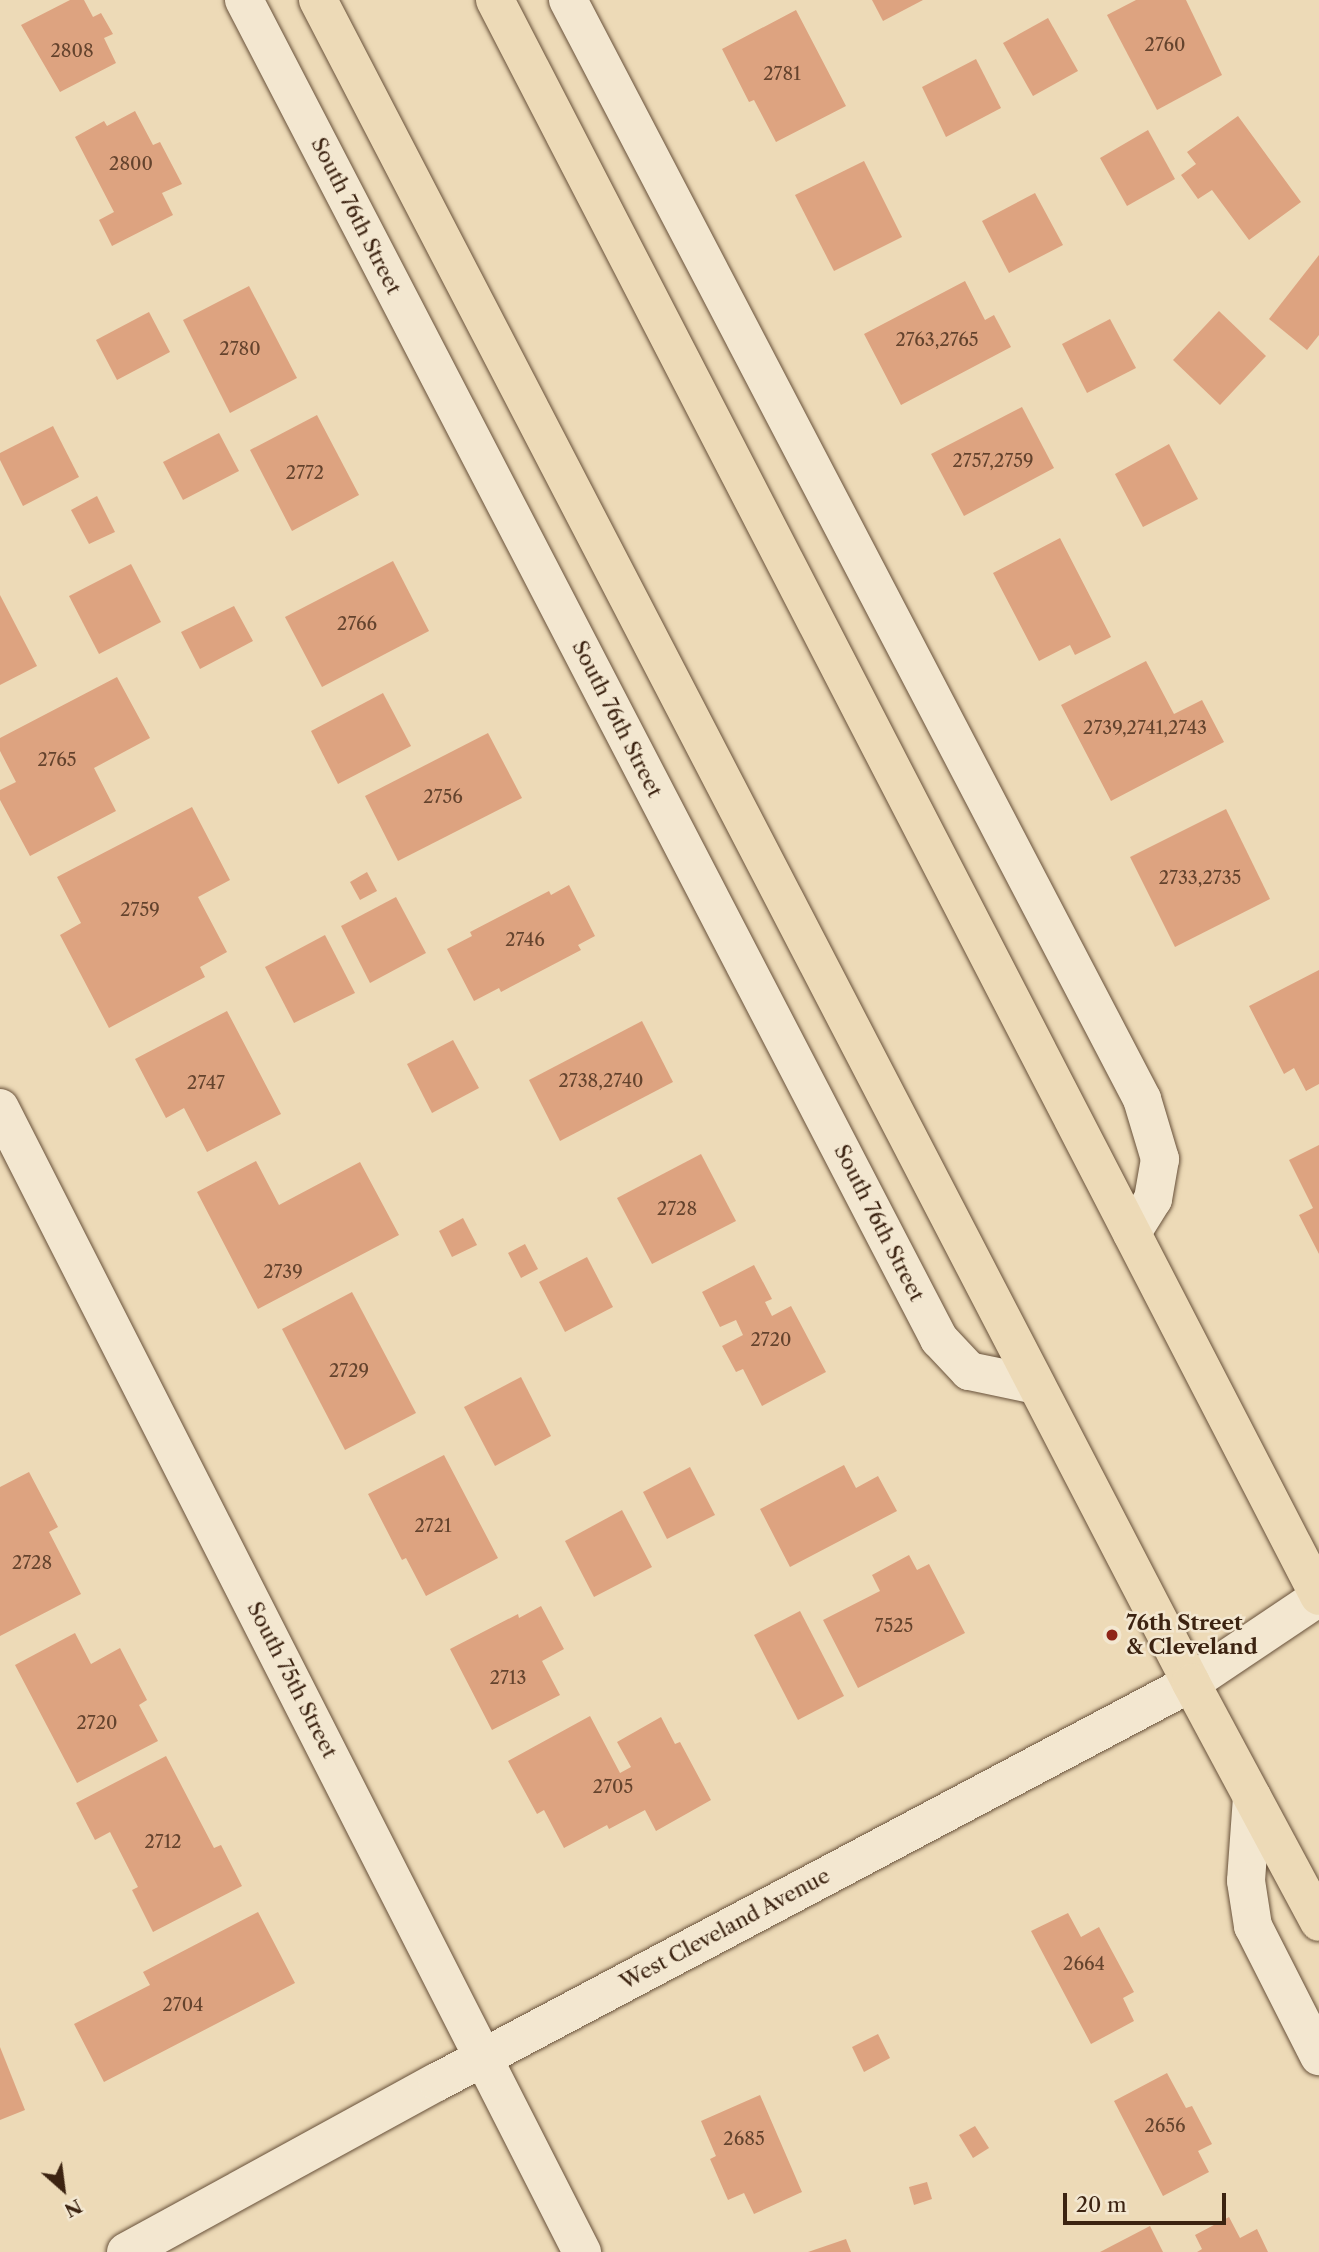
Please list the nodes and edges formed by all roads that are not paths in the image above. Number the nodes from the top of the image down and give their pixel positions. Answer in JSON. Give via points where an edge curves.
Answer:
{"nodes":[{"id":1,"x":244,"y":0,"type":"edge"},
{"id":2,"x":318,"y":0,"type":"edge"},
{"id":3,"x":495,"y":0,"type":"edge"},
{"id":4,"x":568,"y":0,"type":"edge"},
{"id":5,"x":0,"y":1108,"type":"edge"},
{"id":6,"x":1132,"y":1233,"type":"junction"},
{"id":7,"x":1036,"y":1385,"type":"junction"},
{"id":8,"x":1319,"y":1596,"type":"edge"},
{"id":9,"x":1191,"y":1683,"type":"junction"},
{"id":10,"x":1252,"y":1797,"type":"junction"},
{"id":11,"x":1319,"y":1922,"type":"edge"},
{"id":12,"x":1319,"y":2056,"type":"edge"},
{"id":13,"x":485,"y":2057,"type":"junction"},
{"id":14,"x":126,"y":2252,"type":"edge"},
{"id":15,"x":582,"y":2252,"type":"edge"}],
"edges":[{"from":1,"to":7,"type":"street","name":"South 76th Street","via":[[939,1339],[970,1371]]},
{"from":2,"to":7,"type":"main road"},
{"from":3,"to":6,"type":"main road"},
{"from":4,"to":6,"type":"street","via":[[1142,1099],[1160,1159],[1153,1199]]},
{"from":5,"to":13,"type":"street","name":"South 75th Street"},
{"from":6,"to":8,"type":"main road"},
{"from":7,"to":9,"type":"main road"},
{"from":8,"to":9,"type":"street","name":"West Cleveland Avenue"},
{"from":9,"to":10,"type":"main road"},
{"from":9,"to":13,"type":"street","name":"West Cleveland Avenue"},
{"from":10,"to":11,"type":"main road"},
{"from":10,"to":12,"type":"street","via":[[1246,1881],[1253,1926]]},
{"from":13,"to":14,"type":"street","name":"West Cleveland Avenue"},
{"from":13,"to":15,"type":"street","name":"South 75th Street"}]}
